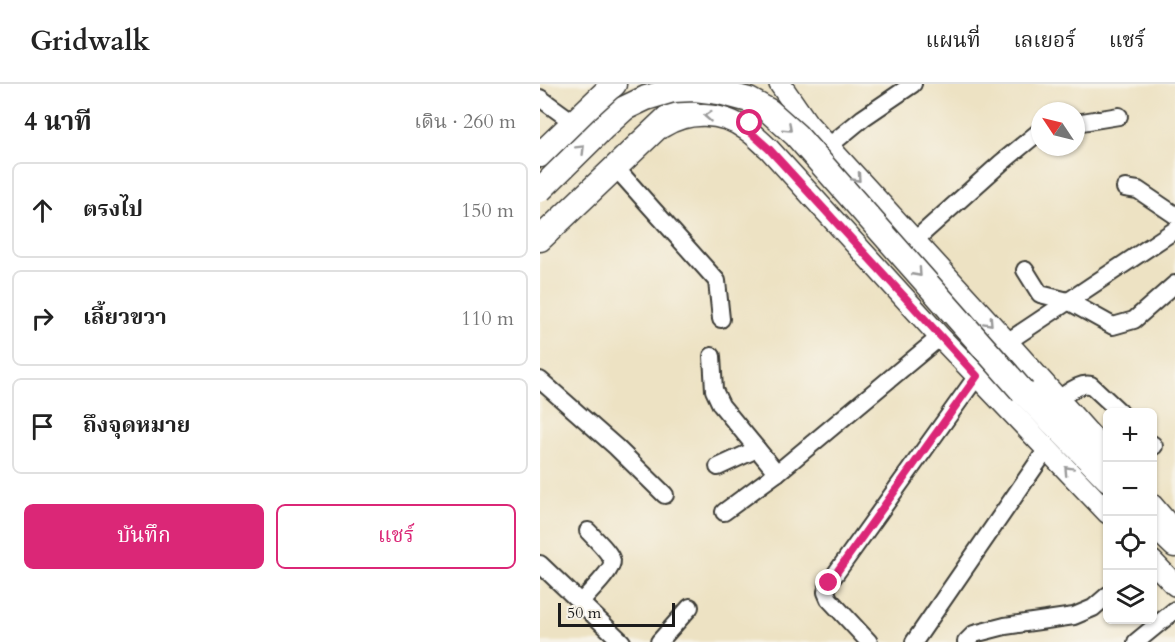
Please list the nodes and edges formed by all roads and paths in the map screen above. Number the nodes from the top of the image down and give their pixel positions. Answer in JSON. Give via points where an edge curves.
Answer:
{"nodes":[{"id":1,"x":614,"y":84,"type":"edge"},
{"id":2,"x":703,"y":84,"type":"edge"},
{"id":3,"x":913,"y":84,"type":"edge"},
{"id":4,"x":784,"y":90,"type":"edge"},
{"id":5,"x":540,"y":98,"type":"edge"},
{"id":6,"x":1119,"y":116,"type":"dead end"},
{"id":7,"x":573,"y":122,"type":"junction"},
{"id":8,"x":1085,"y":122,"type":"edge"},
{"id":9,"x":748,"y":130,"type":"junction"},
{"id":10,"x":651,"y":133,"type":"junction"},
{"id":11,"x":1031,"y":139,"type":"edge"},
{"id":12,"x":829,"y":146,"type":"junction"},
{"id":13,"x":540,"y":155,"type":"edge"},
{"id":14,"x":615,"y":167,"type":"junction"},
{"id":15,"x":1125,"y":188,"type":"dead end"},
{"id":16,"x":540,"y":190,"type":"edge"},
{"id":17,"x":1175,"y":215,"type":"edge"},
{"id":18,"x":1175,"y":230,"type":"edge"},
{"id":19,"x":540,"y":238,"type":"edge"},
{"id":20,"x":914,"y":241,"type":"junction"},
{"id":21,"x":1025,"y":270,"type":"dead end"},
{"id":22,"x":1175,"y":284,"type":"edge"},
{"id":23,"x":1068,"y":301,"type":"junction"},
{"id":24,"x":721,"y":319,"type":"dead end"},
{"id":25,"x":940,"y":337,"type":"junction"},
{"id":26,"x":1007,"y":342,"type":"junction"},
{"id":27,"x":712,"y":356,"type":"dead end"},
{"id":28,"x":977,"y":376,"type":"junction"},
{"id":29,"x":540,"y":380,"type":"edge"},
{"id":30,"x":1058,"y":399,"type":"junction"},
{"id":31,"x":1116,"y":408,"type":"edge"},
{"id":32,"x":1047,"y":448,"type":"junction"},
{"id":33,"x":1103,"y":448,"type":"edge"},
{"id":34,"x":757,"y":449,"type":"junction"},
{"id":35,"x":718,"y":467,"type":"dead end"},
{"id":36,"x":777,"y":473,"type":"junction"},
{"id":37,"x":1103,"y":475,"type":"edge"},
{"id":38,"x":665,"y":495,"type":"dead end"},
{"id":39,"x":1103,"y":509,"type":"edge"},
{"id":40,"x":1157,"y":511,"type":"edge"},
{"id":41,"x":724,"y":512,"type":"dead end"},
{"id":42,"x":1157,"y":528,"type":"edge"},
{"id":43,"x":588,"y":531,"type":"dead end"},
{"id":44,"x":1175,"y":532,"type":"edge"},
{"id":45,"x":1175,"y":545,"type":"edge"},
{"id":46,"x":540,"y":564,"type":"edge"},
{"id":47,"x":1157,"y":566,"type":"edge"},
{"id":48,"x":1175,"y":585,"type":"edge"},
{"id":49,"x":1103,"y":599,"type":"edge"},
{"id":50,"x":581,"y":602,"type":"junction"},
{"id":51,"x":690,"y":607,"type":"dead end"},
{"id":52,"x":1175,"y":610,"type":"edge"},
{"id":53,"x":622,"y":642,"type":"edge"},
{"id":54,"x":659,"y":642,"type":"edge"},
{"id":55,"x":869,"y":642,"type":"edge"},
{"id":56,"x":914,"y":642,"type":"edge"},
{"id":57,"x":966,"y":642,"type":"edge"},
{"id":58,"x":1136,"y":642,"type":"edge"}],
"edges":[{"from":1,"to":7,"type":"highway"},
{"from":2,"to":10,"type":"highway"},
{"from":3,"to":12,"type":"street"},
{"from":4,"to":9,"type":"main road","via":[[754,115]]},
{"from":4,"to":12,"type":"main road"},
{"from":5,"to":7,"type":"street"},
{"from":6,"to":8,"type":"street"},
{"from":7,"to":13,"type":"highway"},
{"from":9,"to":10,"type":"main road","one_way":true,"via":[[729,119],[710,115],[688,116]]},
{"from":9,"to":25,"type":"main road"},
{"from":10,"to":14,"type":"highway"},
{"from":11,"to":20,"type":"street"},
{"from":12,"to":20,"type":"main road","one_way":true},
{"from":14,"to":19,"type":"highway"},
{"from":14,"to":24,"type":"street","via":[[717,281]]},
{"from":15,"to":17,"type":"street","via":[[1138,190]]},
{"from":16,"to":37,"type":"highway","one_way":true,"bridge":true,"via":[[625,108],[646,98],[695,89],[748,100],[770,111],[796,135],[1023,392]]},
{"from":18,"to":23,"type":"street"},
{"from":20,"to":26,"type":"main road","one_way":true},
{"from":21,"to":23,"type":"street","via":[[1040,294]]},
{"from":22,"to":23,"type":"street","via":[[1134,320],[1113,326]]},
{"from":23,"to":26,"type":"street"},
{"from":25,"to":28,"type":"main road"},
{"from":25,"to":36,"type":"street"},
{"from":26,"to":30,"type":"main road"},
{"from":27,"to":34,"type":"street","via":[[714,390],[721,405]]},
{"from":28,"to":32,"type":"main road"},
{"from":28,"to":55,"type":"street","via":[[829,583],[829,599]]},
{"from":29,"to":38,"type":"street"},
{"from":30,"to":31,"type":"street","via":[[1087,384]]},
{"from":30,"to":33,"type":"main road"},
{"from":39,"to":32,"type":"main road","one_way":true},
{"from":32,"to":56,"type":"street"},
{"from":34,"to":35,"type":"street"},
{"from":34,"to":36,"type":"street"},
{"from":36,"to":41,"type":"street"},
{"from":40,"to":44,"type":"main road"},
{"from":42,"to":45,"type":"highway"},
{"from":43,"to":50,"type":"street","via":[[612,560],[611,568]]},
{"from":46,"to":50,"type":"street"},
{"from":47,"to":48,"type":"main road"},
{"from":49,"to":57,"type":"street","via":[[1074,616],[1005,626],[974,634]]},
{"from":50,"to":53,"type":"street"},
{"from":51,"to":54,"type":"street"},
{"from":52,"to":58,"type":"street"}]}
